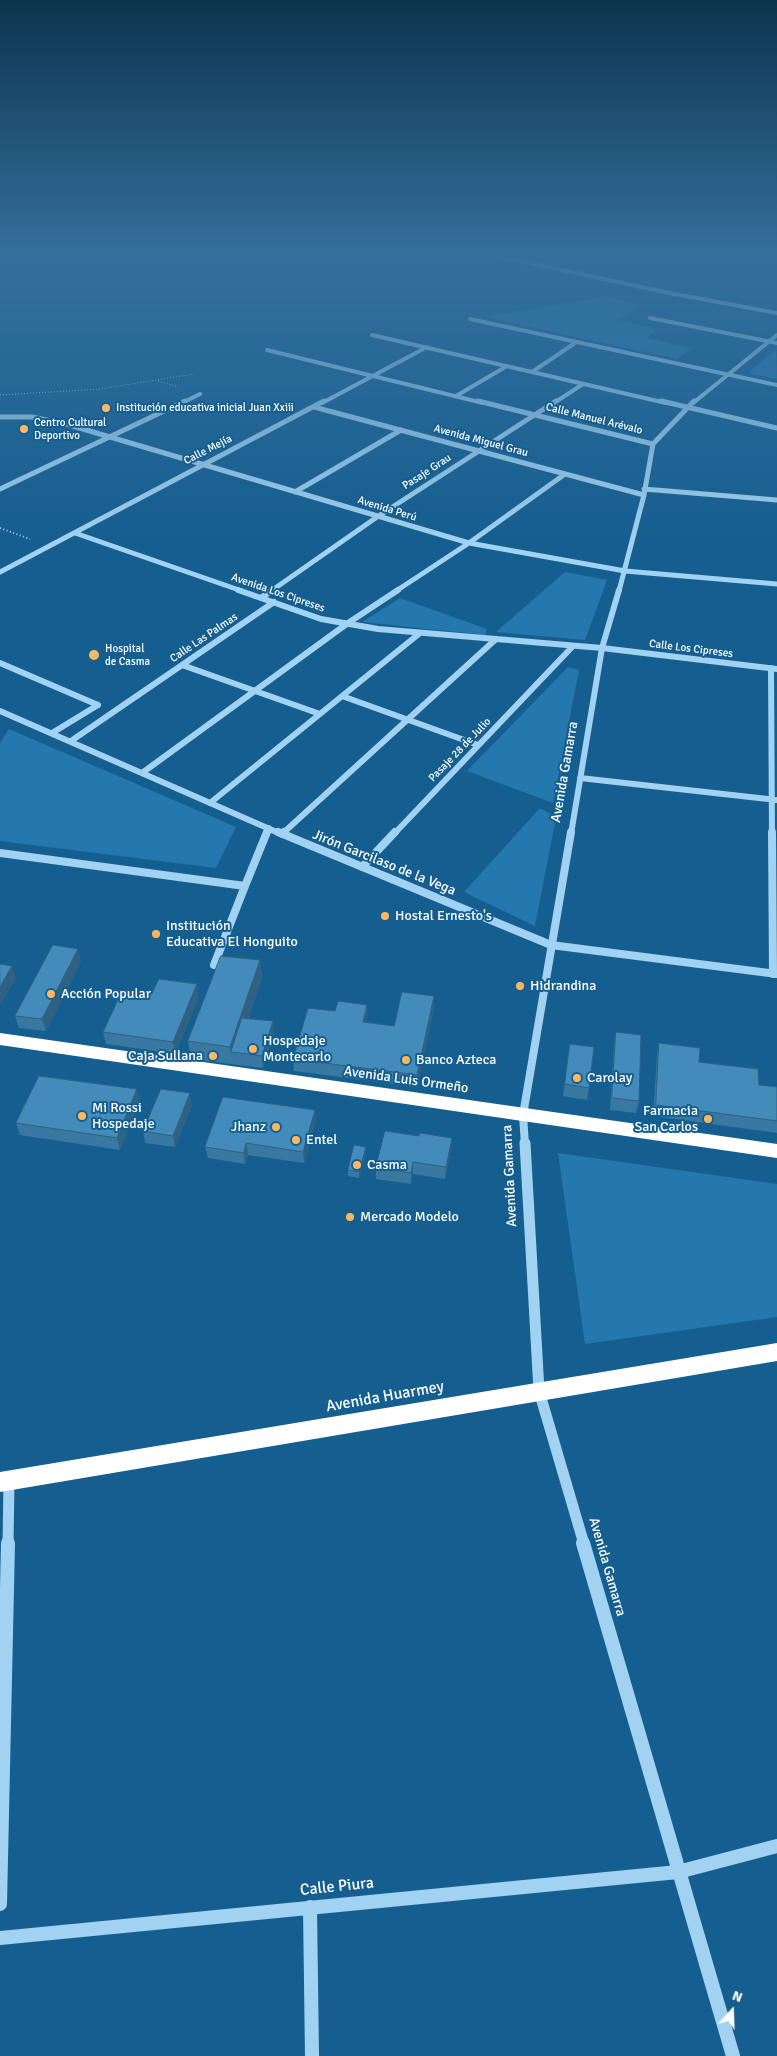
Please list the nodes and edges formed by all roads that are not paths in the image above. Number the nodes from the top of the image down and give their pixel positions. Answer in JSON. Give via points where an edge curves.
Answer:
{"nodes":[{"id":1,"x":271,"y":351,"type":"edge"},
{"id":2,"x":420,"y":351,"type":"edge"},
{"id":3,"x":444,"y":351,"type":"edge"},
{"id":4,"x":563,"y":351,"type":"edge"},
{"id":5,"x":612,"y":351,"type":"edge"},
{"id":6,"x":761,"y":351,"type":"edge"},
{"id":7,"x":507,"y":366,"type":"junction"},
{"id":8,"x":532,"y":372,"type":"junction"},
{"id":9,"x":726,"y":375,"type":"junction"},
{"id":10,"x":372,"y":376,"type":"junction"},
{"id":11,"x":583,"y":384,"type":"junction"},
{"id":12,"x":777,"y":385,"type":"edge"},
{"id":13,"x":200,"y":394,"type":"dead end"},
{"id":14,"x":456,"y":396,"type":"junction"},
{"id":15,"x":314,"y":407,"type":"junction"},
{"id":16,"x":686,"y":407,"type":"junction"},
{"id":17,"x":536,"y":415,"type":"junction"},
{"id":18,"x":0,"y":417,"type":"edge"},
{"id":19,"x":777,"y":428,"type":"edge"},
{"id":20,"x":401,"y":430,"type":"junction"},
{"id":21,"x":110,"y":437,"type":"junction"},
{"id":22,"x":653,"y":444,"type":"junction"},
{"id":23,"x":477,"y":451,"type":"junction"},
{"id":24,"x":202,"y":464,"type":"junction"},
{"id":25,"x":565,"y":474,"type":"junction"},
{"id":26,"x":0,"y":489,"type":"edge"},
{"id":27,"x":295,"y":492,"type":"junction"},
{"id":28,"x":644,"y":492,"type":"junction"},
{"id":29,"x":777,"y":500,"type":"edge"},
{"id":30,"x":377,"y":517,"type":"junction"},
{"id":31,"x":75,"y":533,"type":"junction"},
{"id":32,"x":469,"y":543,"type":"junction"},
{"id":33,"x":625,"y":571,"type":"junction"},
{"id":34,"x":0,"y":572,"type":"edge"},
{"id":35,"x":777,"y":584,"type":"edge"},
{"id":36,"x":261,"y":598,"type":"junction"},
{"id":37,"x":274,"y":602,"type":"junction"},
{"id":38,"x":348,"y":624,"type":"junction"},
{"id":39,"x":420,"y":632,"type":"junction"},
{"id":40,"x":496,"y":639,"type":"junction"},
{"id":41,"x":573,"y":646,"type":"junction"},
{"id":42,"x":602,"y":648,"type":"junction"},
{"id":43,"x":0,"y":663,"type":"edge"},
{"id":44,"x":182,"y":665,"type":"junction"},
{"id":45,"x":774,"y":669,"type":"edge"},
{"id":46,"x":255,"y":691,"type":"junction"},
{"id":47,"x":342,"y":696,"type":"junction"},
{"id":48,"x":0,"y":711,"type":"edge"},
{"id":49,"x":320,"y":714,"type":"junction"},
{"id":50,"x":408,"y":720,"type":"junction"},
{"id":51,"x":52,"y":733,"type":"junction"},
{"id":52,"x":71,"y":742,"type":"junction"},
{"id":53,"x":478,"y":745,"type":"junction"},
{"id":54,"x":142,"y":773,"type":"junction"},
{"id":55,"x":580,"y":778,"type":"junction"},
{"id":56,"x":774,"y":800,"type":"edge"},
{"id":57,"x":210,"y":803,"type":"junction"},
{"id":58,"x":269,"y":828,"type":"junction"},
{"id":59,"x":282,"y":834,"type":"junction"},
{"id":60,"x":0,"y":853,"type":"edge"},
{"id":61,"x":362,"y":867,"type":"junction"},
{"id":62,"x":245,"y":886,"type":"junction"},
{"id":63,"x":551,"y":945,"type":"junction"},
{"id":64,"x":214,"y":965,"type":"dead end"},
{"id":65,"x":775,"y":974,"type":"edge"},
{"id":66,"x":0,"y":1039,"type":"edge"},
{"id":67,"x":523,"y":1115,"type":"junction"},
{"id":68,"x":777,"y":1151,"type":"edge"},
{"id":69,"x":777,"y":1352,"type":"edge"},
{"id":70,"x":539,"y":1391,"type":"junction"},
{"id":71,"x":5,"y":1481,"type":"edge"},
{"id":72,"x":777,"y":1846,"type":"edge"},
{"id":73,"x":678,"y":1872,"type":"junction"},
{"id":74,"x":0,"y":1904,"type":"edge"},
{"id":75,"x":310,"y":1908,"type":"junction"},
{"id":76,"x":0,"y":1938,"type":"edge"},
{"id":77,"x":312,"y":2056,"type":"edge"},
{"id":78,"x":732,"y":2056,"type":"edge"}],
"edges":[{"from":1,"to":10,"type":"street","name":"Calle Manuel Arévalo"},
{"from":2,"to":10,"type":"street","name":"Calle Mejía"},
{"from":3,"to":7,"type":"street"},
{"from":4,"to":8,"type":"street"},
{"from":5,"to":9,"type":"street"},
{"from":6,"to":9,"type":"street"},
{"from":7,"to":8,"type":"street"},
{"from":7,"to":14,"type":"street"},
{"from":8,"to":11,"type":"street"},
{"from":9,"to":12,"type":"street"},
{"from":9,"to":16,"type":"street"},
{"from":10,"to":14,"type":"street","name":"Calle Manuel Arévalo"},
{"from":10,"to":15,"type":"street","name":"Calle Mejía"},
{"from":11,"to":16,"type":"street"},
{"from":11,"to":17,"type":"street","name":"Pasaje Grau"},
{"from":13,"to":21,"type":"street"},
{"from":14,"to":17,"type":"street","name":"Calle Manuel Arévalo"},
{"from":15,"to":20,"type":"street","name":"Avenida Miguel Grau"},
{"from":15,"to":24,"type":"street","name":"Calle Mejía"},
{"from":16,"to":19,"type":"street"},
{"from":16,"to":22,"type":"street"},
{"from":17,"to":22,"type":"street","name":"Calle Manuel Arévalo"},
{"from":17,"to":23,"type":"street","name":"Pasaje Grau"},
{"from":18,"to":21,"type":"street","name":"Avenida Perú","via":[[32,417]]},
{"from":20,"to":23,"type":"street","name":"Avenida Miguel Grau"},
{"from":20,"to":27,"type":"street"},
{"from":21,"to":24,"type":"street","name":"Avenida Perú"},
{"from":21,"to":26,"type":"street"},
{"from":22,"to":28,"type":"street","name":"Avenida Gamarra"},
{"from":23,"to":25,"type":"street","name":"Avenida Miguel Grau"},
{"from":23,"to":30,"type":"street","name":"Pasaje Grau"},
{"from":24,"to":27,"type":"street","name":"Avenida Perú"},
{"from":24,"to":31,"type":"street","name":"Calle Mejía"},
{"from":25,"to":28,"type":"street","name":"Avenida Miguel Grau"},
{"from":25,"to":32,"type":"street"},
{"from":27,"to":30,"type":"street","name":"Avenida Perú"},
{"from":28,"to":29,"type":"street","name":"Avenida Miguel Grau"},
{"from":28,"to":33,"type":"street","name":"Avenida Gamarra"},
{"from":30,"to":32,"type":"street","name":"Avenida Perú"},
{"from":30,"to":36,"type":"street","name":"Pasaje Grau"},
{"from":31,"to":34,"type":"street","name":"Calle Mejía"},
{"from":31,"to":36,"type":"street","name":"Avenida Los Cipreses"},
{"from":32,"to":33,"type":"street","name":"Avenida Perú"},
{"from":32,"to":38,"type":"street"},
{"from":33,"to":35,"type":"street","name":"Avenida Perú"},
{"from":33,"to":42,"type":"street","name":"Avenida Gamarra"},
{"from":36,"to":37,"type":"street","name":"Avenida Los Cipreses"},
{"from":37,"to":38,"type":"street","name":"Avenida Los Cipreses"},
{"from":37,"to":44,"type":"street","name":"Calle Las Palmas"},
{"from":38,"to":39,"type":"street","name":"Avenida Los Cipreses"},
{"from":38,"to":46,"type":"street"},
{"from":39,"to":40,"type":"street","name":"Avenida Los Cipreses"},
{"from":39,"to":47,"type":"street"},
{"from":40,"to":41,"type":"street","name":"Avenida Los Cipreses"},
{"from":40,"to":50,"type":"street"},
{"from":41,"to":42,"type":"street","name":"Avenida Los Cipreses"},
{"from":41,"to":53,"type":"street","name":"Pasaje 28 de Julio"},
{"from":42,"to":45,"type":"street","name":"Calle Los Cipreses"},
{"from":42,"to":55,"type":"street","name":"Avenida Gamarra"},
{"from":43,"to":51,"type":"street","via":[[98,705]]},
{"from":44,"to":46,"type":"street"},
{"from":44,"to":52,"type":"street","name":"Calle Las Palmas"},
{"from":45,"to":56,"type":"street"},
{"from":46,"to":49,"type":"street"},
{"from":46,"to":54,"type":"street"},
{"from":47,"to":49,"type":"street"},
{"from":47,"to":50,"type":"street"},
{"from":48,"to":51,"type":"street","name":"Jirón Garcilaso de la Vega"},
{"from":49,"to":57,"type":"street"},
{"from":50,"to":53,"type":"street"},
{"from":50,"to":59,"type":"street"},
{"from":51,"to":52,"type":"street","name":"Jirón Garcilaso de la Vega"},
{"from":52,"to":54,"type":"street","name":"Jirón Garcilaso de la Vega"},
{"from":53,"to":61,"type":"street","name":"Pasaje 28 de Julio"},
{"from":54,"to":57,"type":"street","name":"Jirón Garcilaso de la Vega"},
{"from":55,"to":56,"type":"street"},
{"from":55,"to":63,"type":"street","name":"Avenida Gamarra"},
{"from":56,"to":65,"type":"street"},
{"from":57,"to":58,"type":"street","name":"Jirón Garcilaso de la Vega"},
{"from":58,"to":59,"type":"street","name":"Jirón Garcilaso de la Vega"},
{"from":58,"to":62,"type":"street"},
{"from":59,"to":61,"type":"street","name":"Jirón Garcilaso de la Vega"},
{"from":60,"to":62,"type":"street"},
{"from":61,"to":63,"type":"street","name":"Jirón Garcilaso de la Vega"},
{"from":62,"to":64,"type":"street"},
{"from":63,"to":65,"type":"street","name":"Jirón Garcilaso de la Vega"},
{"from":63,"to":67,"type":"street","name":"Avenida Gamarra"},
{"from":66,"to":67,"type":"highway","name":"Avenida Luis Ormeño"},
{"from":67,"to":68,"type":"highway","name":"Avenida Luis Ormeño"},
{"from":67,"to":70,"type":"street","name":"Avenida Gamarra"},
{"from":69,"to":70,"type":"highway","name":"Avenida Huarmey"},
{"from":70,"to":71,"type":"highway","name":"Avenida Huarmey"},
{"from":70,"to":73,"type":"street","name":"Avenida Gamarra"},
{"from":71,"to":74,"type":"street"},
{"from":72,"to":73,"type":"street","name":"Calle Piura"},
{"from":73,"to":75,"type":"street","name":"Calle Piura"},
{"from":73,"to":78,"type":"street","name":"Avenida Gamarra"},
{"from":75,"to":76,"type":"street","name":"Calle Piura"},
{"from":75,"to":77,"type":"street"}]}
